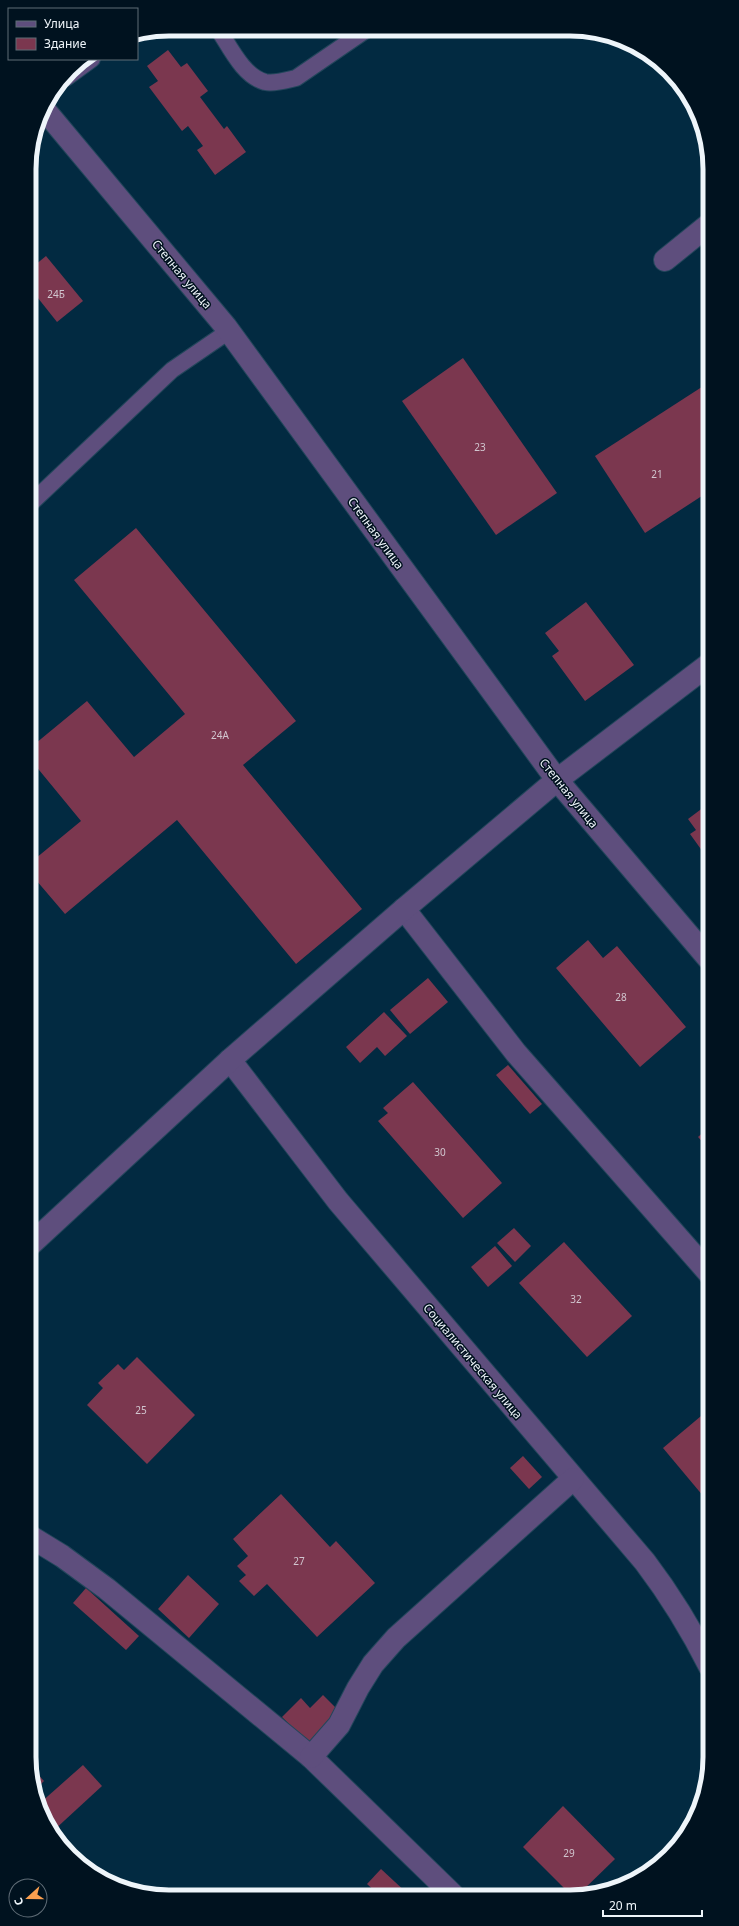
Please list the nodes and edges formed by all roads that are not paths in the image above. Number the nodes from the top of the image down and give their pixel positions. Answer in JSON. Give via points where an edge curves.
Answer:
{"nodes":[{"id":1,"x":223,"y":36,"type":"edge"},
{"id":2,"x":357,"y":36,"type":"edge"},
{"id":3,"x":48,"y":114,"type":"edge"},
{"id":4,"x":703,"y":229,"type":"edge"},
{"id":5,"x":665,"y":260,"type":"dead end"},
{"id":6,"x":229,"y":332,"type":"junction"},
{"id":7,"x":36,"y":498,"type":"edge"},
{"id":8,"x":703,"y":669,"type":"edge"},
{"id":9,"x":557,"y":780,"type":"junction"},
{"id":10,"x":404,"y":909,"type":"junction"},
{"id":11,"x":703,"y":952,"type":"edge"},
{"id":12,"x":230,"y":1060,"type":"junction"},
{"id":13,"x":36,"y":1239,"type":"edge"},
{"id":14,"x":703,"y":1266,"type":"edge"},
{"id":15,"x":573,"y":1479,"type":"junction"},
{"id":16,"x":36,"y":1540,"type":"edge"},
{"id":17,"x":703,"y":1654,"type":"edge"},
{"id":18,"x":311,"y":1757,"type":"junction"},
{"id":19,"x":448,"y":1890,"type":"edge"}],
"edges":[{"from":1,"to":2,"type":"lane","via":[[247,70],[256,78],[267,82],[296,78]]},
{"from":3,"to":6,"type":"street","name":"Степная улица"},
{"from":4,"to":5,"type":"street"},
{"from":6,"to":7,"type":"lane","via":[[172,370]]},
{"from":6,"to":9,"type":"street","name":"Степная улица"},
{"from":8,"to":9,"type":"street"},
{"from":9,"to":10,"type":"street"},
{"from":9,"to":11,"type":"street","name":"Степная улица"},
{"from":10,"to":12,"type":"street"},
{"from":10,"to":14,"type":"street","via":[[516,1053]]},
{"from":12,"to":13,"type":"street"},
{"from":12,"to":15,"type":"street","name":"Социалистическая улица","via":[[338,1201]]},
{"from":15,"to":17,"type":"street","name":"Социалистическая улица","via":[[666,1590]]},
{"from":15,"to":18,"type":"street","via":[[396,1638],[358,1688],[339,1725]]},
{"from":16,"to":18,"type":"street","via":[[107,1589]]},
{"from":18,"to":19,"type":"street"}]}
